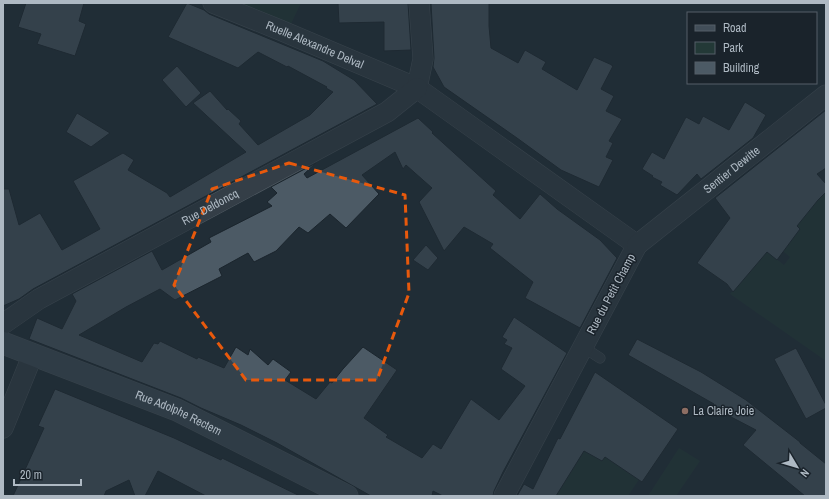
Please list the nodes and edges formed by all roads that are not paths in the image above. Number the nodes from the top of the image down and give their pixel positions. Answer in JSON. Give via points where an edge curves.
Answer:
{"nodes":[{"id":1,"x":213,"y":3,"type":"edge"},
{"id":2,"x":419,"y":3,"type":"edge"},
{"id":3,"x":417,"y":88,"type":"junction"},
{"id":4,"x":826,"y":95,"type":"edge"},
{"id":5,"x":637,"y":245,"type":"junction"},
{"id":6,"x":3,"y":324,"type":"edge"},
{"id":7,"x":3,"y":343,"type":"edge"},
{"id":8,"x":583,"y":347,"type":"junction"},
{"id":9,"x":33,"y":354,"type":"junction"},
{"id":10,"x":600,"y":358,"type":"dead end"},
{"id":11,"x":3,"y":428,"type":"edge"},
{"id":12,"x":347,"y":496,"type":"edge"},
{"id":13,"x":504,"y":496,"type":"edge"}],
"edges":[{"from":1,"to":3,"type":"street","name":"Ruelle Alexandre Delval"},
{"from":2,"to":3,"type":"street","via":[[423,59]]},
{"from":3,"to":5,"type":"street","name":"Rue du Petit Champ"},
{"from":3,"to":6,"type":"street","name":"Rue Deldoncq","via":[[387,112],[39,299]]},
{"from":4,"to":5,"type":"street","name":"Sentier Dewitte"},
{"from":5,"to":8,"type":"street","name":"Rue du Petit Champ"},
{"from":7,"to":9,"type":"street","name":"Rue Adolphe Rectem"},
{"from":8,"to":10,"type":"lane"},
{"from":8,"to":13,"type":"street","name":"Rue du Petit Champ"},
{"from":9,"to":11,"type":"street"},
{"from":9,"to":12,"type":"street","name":"Rue Adolphe Rectem","via":[[177,410]]}]}
